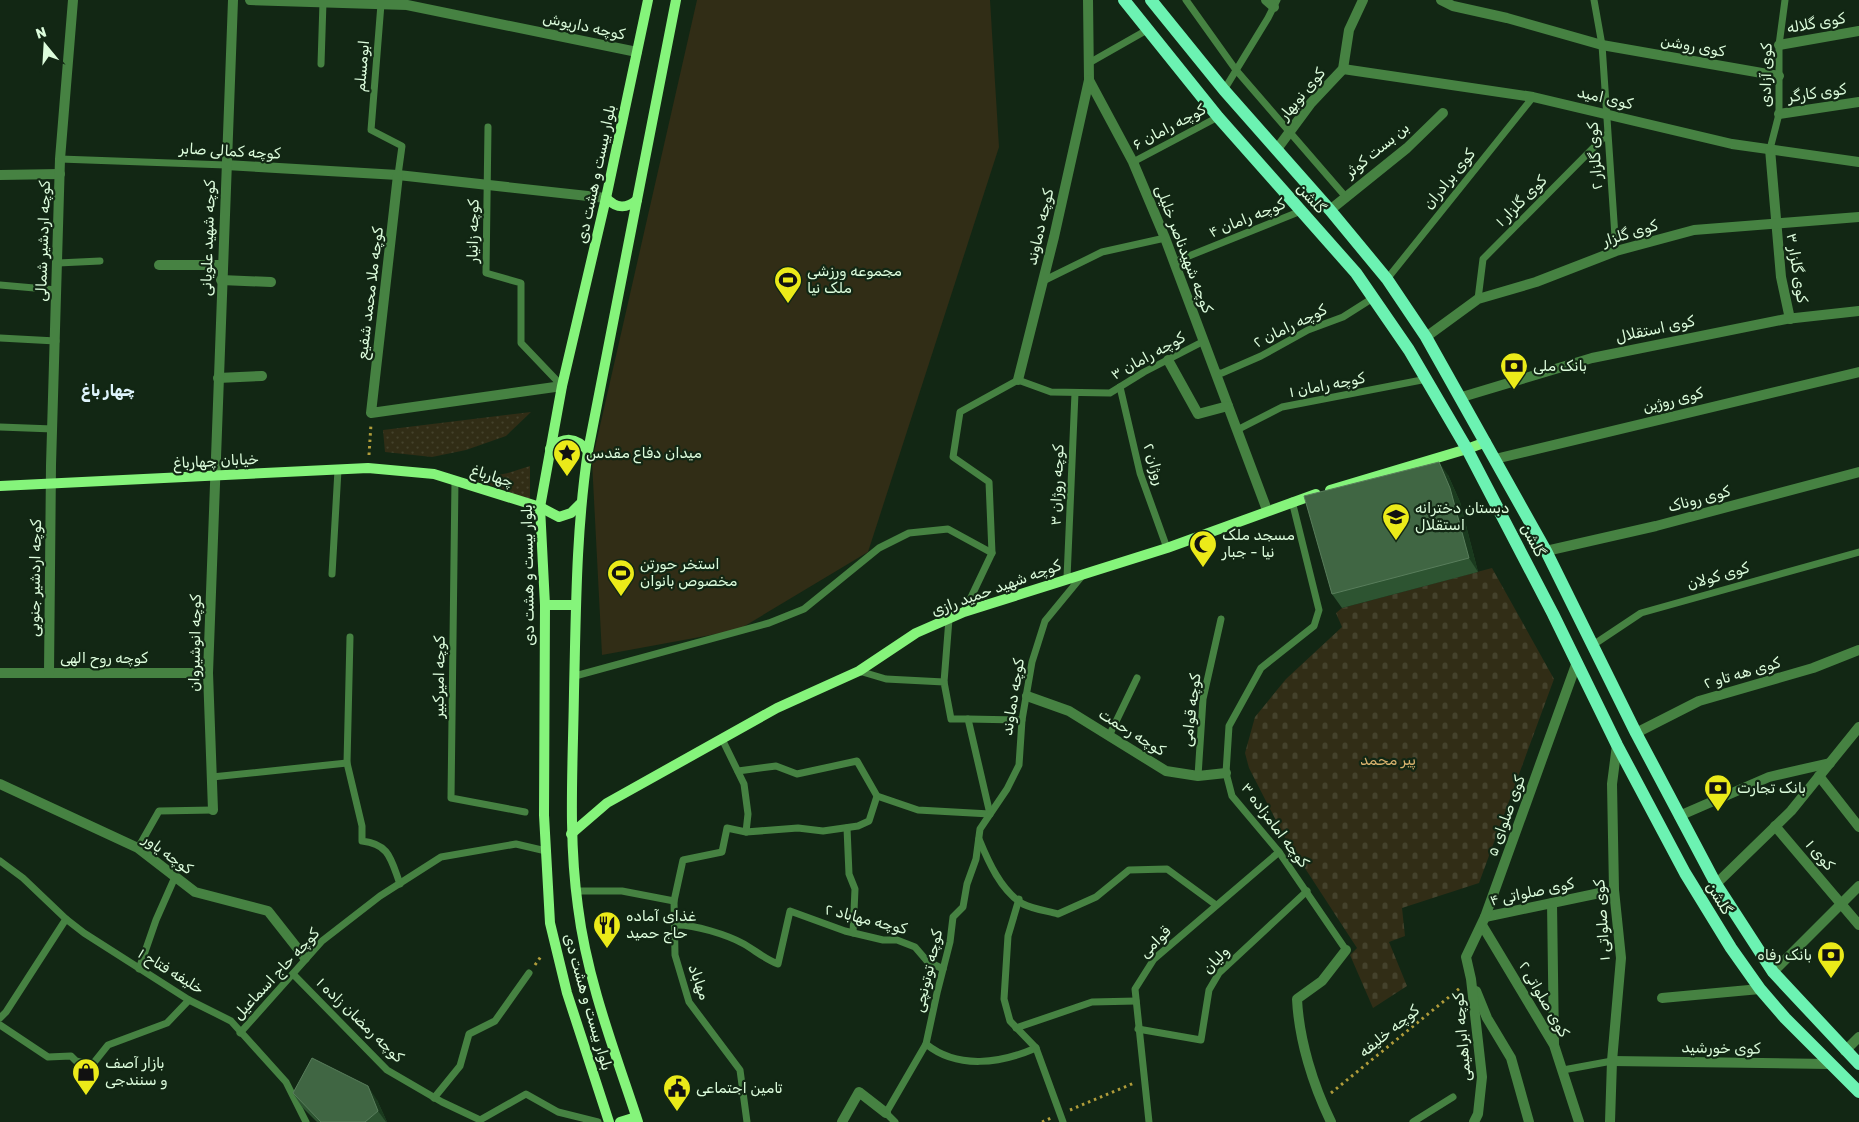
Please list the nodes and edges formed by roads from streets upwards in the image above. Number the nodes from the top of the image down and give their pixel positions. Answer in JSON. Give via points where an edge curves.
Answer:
{"nodes":[{"id":1,"x":73,"y":0,"type":"edge"},
{"id":2,"x":233,"y":0,"type":"edge"},
{"id":3,"x":250,"y":0,"type":"edge"},
{"id":4,"x":648,"y":0,"type":"edge"},
{"id":5,"x":676,"y":0,"type":"edge"},
{"id":6,"x":1088,"y":0,"type":"edge"},
{"id":7,"x":1124,"y":0,"type":"edge"},
{"id":8,"x":1151,"y":0,"type":"edge"},
{"id":9,"x":1363,"y":0,"type":"edge"},
{"id":10,"x":1441,"y":0,"type":"edge"},
{"id":11,"x":407,"y":2,"type":"edge"},
{"id":12,"x":1859,"y":31,"type":"edge"},
{"id":13,"x":1779,"y":45,"type":"road end"},
{"id":14,"x":637,"y":52,"type":"junction"},
{"id":15,"x":1344,"y":69,"type":"junction"},
{"id":16,"x":1779,"y":76,"type":"road end"},
{"id":17,"x":1090,"y":80,"type":"junction"},
{"id":18,"x":1859,"y":102,"type":"edge"},
{"id":19,"x":1443,"y":113,"type":"dead end"},
{"id":20,"x":1779,"y":114,"type":"road end"},
{"id":21,"x":1277,"y":149,"type":"junction"},
{"id":22,"x":1770,"y":149,"type":"junction"},
{"id":23,"x":1859,"y":162,"type":"edge"},
{"id":24,"x":226,"y":165,"type":"junction"},
{"id":25,"x":60,"y":174,"type":"junction"},
{"id":26,"x":0,"y":175,"type":"edge"},
{"id":27,"x":398,"y":176,"type":"junction"},
{"id":28,"x":606,"y":198,"type":"junction"},
{"id":29,"x":637,"y":200,"type":"junction"},
{"id":30,"x":1330,"y":210,"type":"junction"},
{"id":31,"x":1859,"y":217,"type":"edge"},
{"id":32,"x":1775,"y":222,"type":"junction"},
{"id":33,"x":159,"y":265,"type":"dead end"},
{"id":34,"x":222,"y":265,"type":"junction"},
{"id":35,"x":221,"y":280,"type":"junction"},
{"id":36,"x":271,"y":282,"type":"dead end"},
{"id":37,"x":1859,"y":311,"type":"edge"},
{"id":38,"x":1790,"y":319,"type":"junction"},
{"id":39,"x":1426,"y":336,"type":"junction"},
{"id":40,"x":1168,"y":360,"type":"road end"},
{"id":41,"x":1859,"y":372,"type":"edge"},
{"id":42,"x":262,"y":376,"type":"dead end"},
{"id":43,"x":218,"y":378,"type":"junction"},
{"id":44,"x":1018,"y":380,"type":"road end"},
{"id":45,"x":562,"y":386,"type":"junction"},
{"id":46,"x":1462,"y":397,"type":"junction"},
{"id":47,"x":1228,"y":406,"type":"junction"},
{"id":48,"x":1486,"y":442,"type":"junction"},
{"id":49,"x":550,"y":449,"type":"junction"},
{"id":50,"x":1467,"y":449,"type":"junction"},
{"id":51,"x":588,"y":451,"type":"junction"},
{"id":52,"x":1495,"y":459,"type":"junction"},
{"id":53,"x":1859,"y":472,"type":"edge"},
{"id":54,"x":434,"y":474,"type":"joint"},
{"id":55,"x":215,"y":476,"type":"junction"},
{"id":56,"x":52,"y":484,"type":"junction"},
{"id":57,"x":0,"y":486,"type":"edge"},
{"id":58,"x":580,"y":504,"type":"junction"},
{"id":59,"x":540,"y":507,"type":"junction"},
{"id":60,"x":1267,"y":510,"type":"junction"},
{"id":61,"x":1546,"y":552,"type":"junction"},
{"id":62,"x":545,"y":605,"type":"junction"},
{"id":63,"x":576,"y":605,"type":"junction"},
{"id":64,"x":1859,"y":650,"type":"edge"},
{"id":65,"x":1577,"y":662,"type":"junction"},
{"id":66,"x":48,"y":673,"type":"junction"},
{"id":67,"x":208,"y":673,"type":"junction"},
{"id":68,"x":0,"y":674,"type":"edge"},
{"id":69,"x":1027,"y":696,"type":"road end"},
{"id":70,"x":1859,"y":727,"type":"edge"},
{"id":71,"x":1636,"y":732,"type":"junction"},
{"id":72,"x":1617,"y":745,"type":"junction"},
{"id":73,"x":1830,"y":763,"type":"junction"},
{"id":74,"x":1226,"y":773,"type":"road end"},
{"id":75,"x":1819,"y":776,"type":"junction"},
{"id":76,"x":0,"y":784,"type":"edge"},
{"id":77,"x":213,"y":810,"type":"road end"},
{"id":78,"x":1679,"y":816,"type":"junction"},
{"id":79,"x":1776,"y":826,"type":"junction"},
{"id":80,"x":1859,"y":827,"type":"edge"},
{"id":81,"x":571,"y":834,"type":"junction"},
{"id":82,"x":1716,"y":884,"type":"junction"},
{"id":83,"x":1859,"y":886,"type":"edge"},
{"id":84,"x":1614,"y":890,"type":"junction"},
{"id":85,"x":1552,"y":903,"type":"junction"},
{"id":86,"x":1842,"y":903,"type":"junction"},
{"id":87,"x":1483,"y":921,"type":"junction"},
{"id":88,"x":1859,"y":925,"type":"edge"},
{"id":89,"x":1346,"y":950,"type":"road end"},
{"id":90,"x":305,"y":958,"type":"road end"},
{"id":91,"x":1773,"y":972,"type":"junction"},
{"id":92,"x":1472,"y":979,"type":"junction"},
{"id":93,"x":1760,"y":989,"type":"junction"},
{"id":94,"x":1662,"y":998,"type":"dead end"},
{"id":95,"x":1859,"y":1037,"type":"edge"},
{"id":96,"x":1554,"y":1045,"type":"junction"},
{"id":97,"x":1845,"y":1050,"type":"junction"},
{"id":98,"x":1612,"y":1061,"type":"junction"},
{"id":99,"x":1829,"y":1064,"type":"junction"},
{"id":100,"x":1859,"y":1064,"type":"edge"},
{"id":101,"x":1859,"y":1092,"type":"edge"},
{"id":102,"x":886,"y":1113,"type":"road end"},
{"id":103,"x":637,"y":1120,"type":"edge"},
{"id":104,"x":609,"y":1122,"type":"edge"},
{"id":105,"x":620,"y":1122,"type":"edge"},
{"id":106,"x":842,"y":1122,"type":"edge"},
{"id":107,"x":1331,"y":1122,"type":"edge"},
{"id":108,"x":1474,"y":1122,"type":"edge"},
{"id":109,"x":1529,"y":1122,"type":"edge"},
{"id":110,"x":1579,"y":1122,"type":"edge"},
{"id":111,"x":1610,"y":1122,"type":"edge"}],
"edges":[{"from":1,"to":25,"type":"street","name":"کوچه اردشیر شمالی"},
{"from":2,"to":24,"type":"street","name":"کوچه شهید علویانی"},
{"from":3,"to":11,"type":"street","name":"کوچه داریوش"},
{"from":4,"to":14,"type":"main road","name":"بلوار بیست و هشت دی"},
{"from":5,"to":29,"type":"main road","name":"بلوار بیست و هشت دی"},
{"from":6,"to":17,"type":"street","name":"کوچه شهیدناصر خلیلی"},
{"from":7,"to":50,"type":"main road","name":"گلشن","via":[[1218,116],[1356,273],[1427,380]]},
{"from":8,"to":21,"type":"main road","name":"گلشن"},
{"from":9,"to":15,"type":"street","name":"کوی نوبهار","via":[[1349,30]]},
{"from":10,"to":16,"type":"street","name":"کوی روشن","via":[[1453,6],[1602,45]]},
{"from":11,"to":14,"type":"street","name":"کوچه داریوش"},
{"from":12,"to":13,"type":"street","name":"کوی گلاله"},
{"from":14,"to":28,"type":"main road","name":"بلوار بیست و هشت دی"},
{"from":15,"to":21,"type":"street","name":"کوی نوبهار","via":[[1311,103]]},
{"from":15,"to":22,"type":"street","name":"کوی امید","via":[[1533,97],[1732,144]]},
{"from":17,"to":44,"type":"street","name":"کوچه دماوند"},
{"from":17,"to":47,"type":"street","name":"کوچه شهیدناصر خلیلی","via":[[1134,162]]},
{"from":18,"to":20,"type":"street","name":"کوی کارگر"},
{"from":19,"to":30,"type":"street","name":"بن بست کوثر","via":[[1407,148]]},
{"from":21,"to":30,"type":"main road","name":"گلشن"},
{"from":22,"to":23,"type":"street","name":"کوی امید"},
{"from":22,"to":32,"type":"street","name":"کوی گلزار ۳"},
{"from":24,"to":27,"type":"street","name":"کوچه کمالی صابر"},
{"from":24,"to":34,"type":"street","name":"کوچه شهید علویانی"},
{"from":25,"to":26,"type":"street"},
{"from":25,"to":56,"type":"street","name":"کوچه اردشیر شمالی"},
{"from":27,"to":28,"type":"street","name":"کوچه کمالی صابر"},
{"from":27,"to":45,"type":"street","name":"کوچه ملا محمد شفیع","via":[[371,413]]},
{"from":28,"to":29,"type":"main road","via":[[621,208]]},
{"from":28,"to":45,"type":"main road","name":"بلوار بیست و هشت دی"},
{"from":29,"to":51,"type":"main road","name":"بلوار بیست و هشت دی"},
{"from":30,"to":39,"type":"main road","name":"گلشن","via":[[1387,279]]},
{"from":31,"to":32,"type":"street","name":"کوی گلزار"},
{"from":32,"to":38,"type":"street","name":"کوی گلزار ۳"},
{"from":32,"to":39,"type":"street","name":"کوی گلزار","via":[[1694,230],[1616,251],[1536,282],[1478,299]]},
{"from":33,"to":34,"type":"street"},
{"from":34,"to":35,"type":"street","name":"کوچه شهید علویانی"},
{"from":35,"to":36,"type":"street"},
{"from":35,"to":43,"type":"street","name":"کوچه شهید علویانی"},
{"from":37,"to":38,"type":"street","name":"کوی استقلال"},
{"from":38,"to":46,"type":"street","name":"کوی استقلال","via":[[1592,358]]},
{"from":39,"to":46,"type":"main road","name":"گلشن"},
{"from":40,"to":47,"type":"street","via":[[1198,414]]},
{"from":41,"to":52,"type":"street","name":"کوی روژین"},
{"from":42,"to":43,"type":"street"},
{"from":43,"to":55,"type":"street","name":"کوچه شهید علویانی"},
{"from":45,"to":49,"type":"main road","name":"بلوار بیست و هشت دی"},
{"from":46,"to":48,"type":"main road","name":"گلشن"},
{"from":47,"to":60,"type":"street","name":"کوچه شهیدناصر خلیلی"},
{"from":48,"to":50,"type":"main road","name":"کوچه شهید حمید رازی"},
{"from":48,"to":52,"type":"main road","name":"گلشن"},
{"from":49,"to":51,"type":"main road","via":[[564,440],[574,439]]},
{"from":49,"to":59,"type":"main road","name":"بلوار بیست و هشت دی"},
{"from":50,"to":60,"type":"main road","name":"کوچه شهید حمید رازی"},
{"from":50,"to":65,"type":"main road","name":"گلشن"},
{"from":51,"to":58,"type":"main road","name":"بلوار بیست و هشت دی"},
{"from":52,"to":61,"type":"main road","name":"گلشن"},
{"from":53,"to":61,"type":"street","name":"کوی روناک"},
{"from":54,"to":55,"type":"main road","name":"خیابان چهارباغ","via":[[368,468]]},
{"from":54,"to":59,"type":"main road","name":"چهارباغ"},
{"from":55,"to":56,"type":"main road","name":"خیابان چهارباغ"},
{"from":55,"to":67,"type":"street","name":"کوچه انوشیروان"},
{"from":56,"to":57,"type":"main road","name":"خیابان چهارباغ"},
{"from":56,"to":66,"type":"street","name":"کوچه اردشیر جنوبی"},
{"from":58,"to":59,"type":"main road","name":"چهارباغ","via":[[571,513],[559,517]]},
{"from":58,"to":63,"type":"main road","name":"بلوار بیست و هشت دی"},
{"from":59,"to":62,"type":"main road","name":"بلوار بیست و هشت دی"},
{"from":60,"to":81,"type":"main road","name":"کوچه شهید حمید رازی","via":[[1167,548],[964,612],[916,634],[859,670],[777,708],[607,804]]},
{"from":61,"to":71,"type":"main road","name":"گلشن"},
{"from":62,"to":63,"type":"main road"},
{"from":62,"to":104,"type":"main road","name":"بلوار بیست و هشت دی","via":[[544,815],[550,923],[567,993]]},
{"from":63,"to":81,"type":"main road","name":"بلوار بیست و هشت دی"},
{"from":64,"to":71,"type":"street","name":"کوی هه تاو ۲","via":[[1814,668],[1699,701]]},
{"from":65,"to":72,"type":"main road","name":"گلشن"},
{"from":65,"to":87,"type":"street","name":"کوی صلوای ۵"},
{"from":66,"to":67,"type":"street","name":"کوچه روح الهی"},
{"from":66,"to":68,"type":"street","name":"کوچه روح الهی"},
{"from":67,"to":77,"type":"street","name":"کوچه انوشیروان"},
{"from":69,"to":74,"type":"street","name":"کوچه رحمت","via":[[1069,711],[1166,771],[1198,776]]},
{"from":70,"to":73,"type":"street"},
{"from":71,"to":78,"type":"main road","name":"گلشن"},
{"from":72,"to":84,"type":"street","name":"کوی صلواتی ۱","via":[[1612,784]]},
{"from":72,"to":93,"type":"main road","name":"گلشن","via":[[1685,873]]},
{"from":73,"to":75,"type":"street"},
{"from":73,"to":78,"type":"street","via":[[1769,777]]},
{"from":75,"to":79,"type":"street"},
{"from":75,"to":80,"type":"street"},
{"from":76,"to":90,"type":"street","name":"کوچه یاور","via":[[138,848],[195,892],[268,911]]},
{"from":78,"to":82,"type":"main road","name":"گلشن"},
{"from":79,"to":82,"type":"street"},
{"from":79,"to":86,"type":"street","name":"کوی ۱"},
{"from":81,"to":103,"type":"main road","name":"بلوار بیست و هشت دی","via":[[576,891],[593,983]]},
{"from":82,"to":91,"type":"main road","name":"گلشن"},
{"from":83,"to":86,"type":"street"},
{"from":84,"to":85,"type":"street","name":"کوی صلواتی ۴"},
{"from":84,"to":98,"type":"street","name":"کوی صلواتی ۱","via":[[1621,958]]},
{"from":85,"to":87,"type":"street","name":"کوی صلواتی ۴"},
{"from":85,"to":96,"type":"street"},
{"from":86,"to":88,"type":"street","name":"کوی ۱"},
{"from":86,"to":91,"type":"street"},
{"from":87,"to":92,"type":"street","name":"کوی صلوای ۵","via":[[1466,957]]},
{"from":87,"to":96,"type":"street","name":"کوی صلواتی ۲"},
{"from":89,"to":107,"type":"street","via":[[1322,981],[1296,1000],[1298,1022],[1321,1101]]},
{"from":91,"to":97,"type":"main road","name":"گلشن"},
{"from":92,"to":108,"type":"street","name":"کوچه ابراهیمی","via":[[1482,1077],[1478,1114]]},
{"from":92,"to":109,"type":"street","via":[[1487,1018],[1511,1058]]},
{"from":93,"to":94,"type":"street"},
{"from":93,"to":99,"type":"main road","name":"گلشن"},
{"from":95,"to":97,"type":"street"},
{"from":96,"to":110,"type":"street","name":"کوی صلواتی ۲"},
{"from":97,"to":100,"type":"main road","name":"گلشن"},
{"from":98,"to":99,"type":"street","name":"کوی خورشید"},
{"from":98,"to":111,"type":"street","name":"کوی صلواتی ۱"},
{"from":99,"to":101,"type":"main road","name":"گلشن"},
{"from":102,"to":106,"type":"street","via":[[858,1092]]},
{"from":103,"to":105,"type":"main road"}]}
